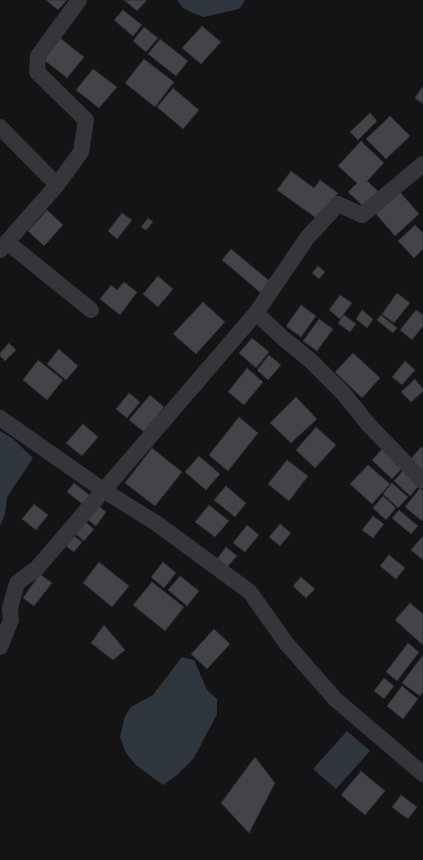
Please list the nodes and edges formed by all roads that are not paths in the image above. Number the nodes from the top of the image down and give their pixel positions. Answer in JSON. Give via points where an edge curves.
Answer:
{"nodes":[{"id":1,"x":79,"y":0,"type":"edge"},
{"id":2,"x":0,"y":127,"type":"edge"},
{"id":3,"x":423,"y":164,"type":"edge"},
{"id":4,"x":57,"y":185,"type":"junction"},
{"id":5,"x":3,"y":246,"type":"edge"},
{"id":6,"x":91,"y":310,"type":"dead end"},
{"id":7,"x":256,"y":313,"type":"junction"},
{"id":8,"x":0,"y":418,"type":"edge"},
{"id":9,"x":423,"y":481,"type":"edge"},
{"id":10,"x":103,"y":490,"type":"junction"},
{"id":11,"x":0,"y":647,"type":"edge"},
{"id":12,"x":423,"y":774,"type":"edge"}],
"edges":[{"from":1,"to":4,"type":"street","via":[[38,56],[37,72],[86,120],[81,152]]},
{"from":2,"to":4,"type":"street"},
{"from":3,"to":7,"type":"street","via":[[362,215],[338,204],[307,238]]},
{"from":4,"to":5,"type":"street"},
{"from":5,"to":6,"type":"street"},
{"from":7,"to":9,"type":"street","via":[[340,389],[368,424]]},
{"from":7,"to":10,"type":"street"},
{"from":8,"to":10,"type":"street"},
{"from":10,"to":11,"type":"street","via":[[37,568],[17,583],[10,608],[11,620]]},
{"from":10,"to":12,"type":"street","via":[[156,523],[250,592],[286,643],[334,699]]}]}
